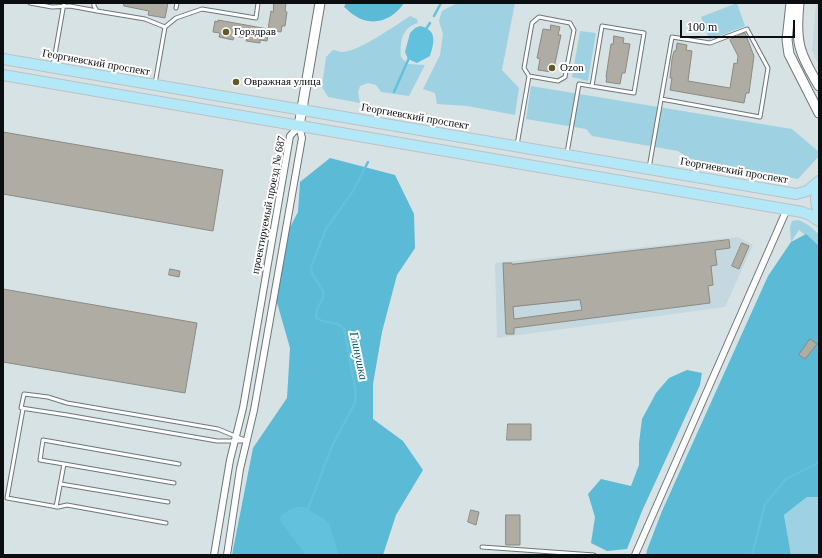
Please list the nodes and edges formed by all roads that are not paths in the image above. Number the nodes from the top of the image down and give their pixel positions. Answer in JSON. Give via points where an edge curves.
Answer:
{"nodes":[{"id":1,"x":32,"y":3,"type":"edge"},
{"id":2,"x":94,"y":3,"type":"edge"},
{"id":3,"x":177,"y":3,"type":"edge"},
{"id":4,"x":258,"y":3,"type":"edge"},
{"id":5,"x":320,"y":3,"type":"edge"},
{"id":6,"x":791,"y":3,"type":"edge"},
{"id":7,"x":799,"y":3,"type":"edge"},
{"id":8,"x":63,"y":5,"type":"edge"},
{"id":9,"x":176,"y":8,"type":"dead end"},
{"id":10,"x":97,"y":11,"type":"junction"},
{"id":11,"x":165,"y":28,"type":"junction"},
{"id":12,"x":3,"y":59,"type":"edge"},
{"id":13,"x":52,"y":67,"type":"junction"},
{"id":14,"x":3,"y":75,"type":"edge"},
{"id":15,"x":530,"y":76,"type":"junction"},
{"id":16,"x":155,"y":85,"type":"junction"},
{"id":17,"x":592,"y":86,"type":"junction"},
{"id":18,"x":819,"y":86,"type":"edge"},
{"id":19,"x":661,"y":99,"type":"junction"},
{"id":20,"x":302,"y":110,"type":"junction"},
{"id":21,"x":819,"y":113,"type":"edge"},
{"id":22,"x":299,"y":126,"type":"junction"},
{"id":23,"x":517,"y":147,"type":"junction"},
{"id":24,"x":567,"y":155,"type":"junction"},
{"id":25,"x":649,"y":169,"type":"junction"},
{"id":26,"x":819,"y":181,"type":"edge"},
{"id":27,"x":819,"y":184,"type":"edge"},
{"id":28,"x":787,"y":209,"type":"junction"},
{"id":29,"x":819,"y":214,"type":"edge"},
{"id":30,"x":819,"y":221,"type":"edge"},
{"id":31,"x":23,"y":409,"type":"junction"},
{"id":32,"x":235,"y":438,"type":"junction"},
{"id":33,"x":247,"y":440,"type":"junction"},
{"id":34,"x":64,"y":464,"type":"junction"},
{"id":35,"x":179,"y":464,"type":"dead end"},
{"id":36,"x":174,"y":483,"type":"dead end"},
{"id":37,"x":60,"y":484,"type":"junction"},
{"id":38,"x":168,"y":502,"type":"dead end"},
{"id":39,"x":56,"y":507,"type":"junction"},
{"id":40,"x":166,"y":523,"type":"dead end"},
{"id":41,"x":482,"y":546,"type":"dead end"},
{"id":42,"x":214,"y":555,"type":"edge"},
{"id":43,"x":227,"y":555,"type":"edge"},
{"id":44,"x":594,"y":555,"type":"edge"},
{"id":45,"x":635,"y":555,"type":"edge"}],
"edges":[{"from":1,"to":8,"type":"lane","via":[[52,7]]},
{"from":2,"to":10,"type":"lane"},
{"from":3,"to":9,"type":"lane"},
{"from":4,"to":11,"type":"lane","via":[[256,18],[202,8],[176,18]]},
{"from":5,"to":20,"type":"main road"},
{"from":6,"to":21,"type":"main road","via":[[788,54]]},
{"from":7,"to":18,"type":"main road","via":[[797,33],[800,48]]},
{"from":8,"to":10,"type":"lane"},
{"from":8,"to":13,"type":"lane"},
{"from":10,"to":11,"type":"lane","via":[[145,19]]},
{"from":11,"to":16,"type":"lane"},
{"from":12,"to":13,"type":"main road","name":"Георгиевский проспект"},
{"from":13,"to":16,"type":"main road","name":"Георгиевский проспект"},
{"from":14,"to":22,"type":"main road"},
{"from":15,"to":15,"type":"lane","via":[[524,68],[532,23],[539,18],[570,23],[574,30],[565,77],[558,81]]},
{"from":15,"to":23,"type":"lane"},
{"from":16,"to":20,"type":"main road","name":"Георгиевский проспект"},
{"from":17,"to":17,"type":"lane","via":[[602,26],[644,33],[634,93]]},
{"from":17,"to":24,"type":"lane","via":[[579,84]]},
{"from":19,"to":19,"type":"lane","via":[[672,37],[710,43],[747,29],[768,68],[760,117]]},
{"from":19,"to":25,"type":"lane"},
{"from":20,"to":22,"type":"main road"},
{"from":20,"to":23,"type":"main road","name":"Георгиевский проспект"},
{"from":22,"to":28,"type":"main road"},
{"from":22,"to":32,"type":"street","name":"проектируемый проезд № 687","via":[[290,136],[243,408]]},
{"from":22,"to":33,"type":"street","name":"проектируемый проезд № 687","via":[[302,138]]},
{"from":23,"to":24,"type":"main road","name":"Георгиевский проспект"},
{"from":24,"to":25,"type":"main road","name":"Георгиевский проспект"},
{"from":25,"to":26,"type":"main road","name":"Георгиевский проспект","via":[[796,194],[804,193]]},
{"from":27,"to":29,"type":"main road","via":[[816,195]]},
{"from":28,"to":30,"type":"main road","via":[[806,213]]},
{"from":28,"to":45,"type":"street"},
{"from":31,"to":32,"type":"lane","via":[[217,441]]},
{"from":31,"to":32,"type":"lane","via":[[21,408],[24,394],[48,397],[67,403],[218,429]]},
{"from":31,"to":39,"type":"lane","via":[[7,498]]},
{"from":32,"to":33,"type":"lane"},
{"from":32,"to":42,"type":"street","name":"проектируемый проезд № 687"},
{"from":33,"to":43,"type":"street","name":"проектируемый проезд № 687"},
{"from":34,"to":35,"type":"lane","via":[[40,460],[43,440]]},
{"from":34,"to":36,"type":"lane"},
{"from":34,"to":37,"type":"lane"},
{"from":37,"to":38,"type":"lane"},
{"from":37,"to":39,"type":"lane"},
{"from":39,"to":40,"type":"lane","via":[[68,506]]},
{"from":41,"to":44,"type":"lane"}]}
